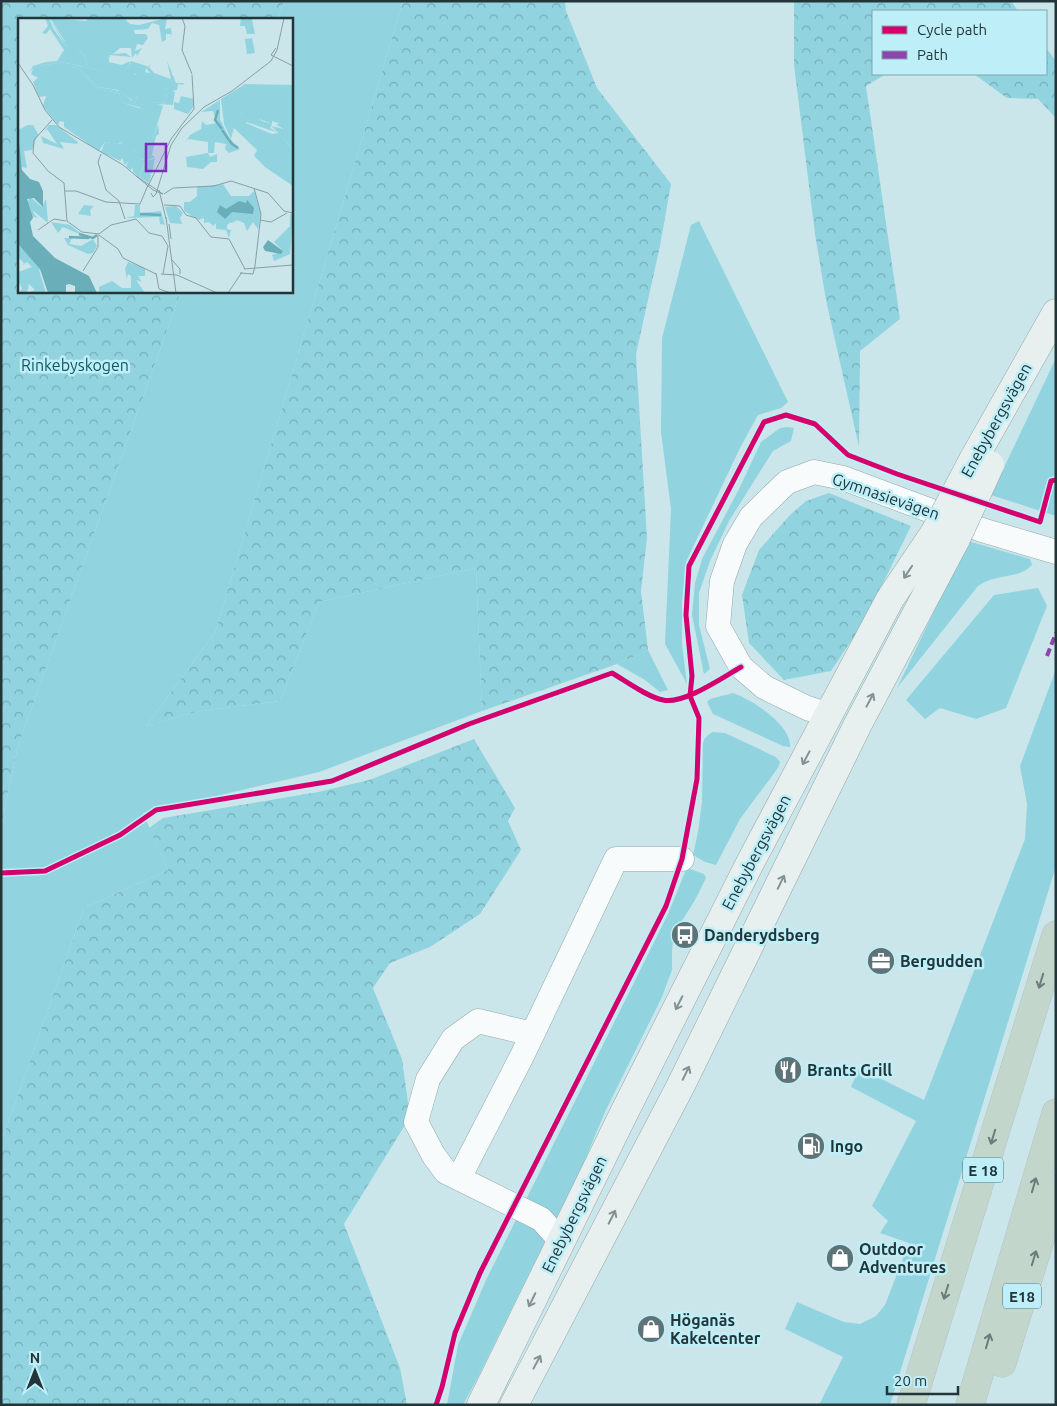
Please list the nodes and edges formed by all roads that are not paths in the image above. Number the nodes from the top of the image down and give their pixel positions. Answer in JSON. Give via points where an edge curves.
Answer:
{"nodes":[{"id":1,"x":1056,"y":313,"type":"edge"},
{"id":2,"x":1056,"y":318,"type":"edge"},
{"id":3,"x":982,"y":462,"type":"junction"},
{"id":4,"x":946,"y":536,"type":"junction"},
{"id":5,"x":1056,"y":552,"type":"edge"},
{"id":6,"x":829,"y":715,"type":"junction"},
{"id":7,"x":858,"y":724,"type":"junction"},
{"id":8,"x":682,"y":859,"type":"dead end"},
{"id":9,"x":1056,"y":935,"type":"edge"},
{"id":10,"x":532,"y":1034,"type":"junction"},
{"id":11,"x":1056,"y":1113,"type":"edge"},
{"id":12,"x":623,"y":1115,"type":"junction"},
{"id":13,"x":656,"y":1130,"type":"junction"},
{"id":14,"x":459,"y":1178,"type":"junction"},
{"id":15,"x":1056,"y":1188,"type":"edge"},
{"id":16,"x":561,"y":1241,"type":"junction"},
{"id":17,"x":482,"y":1405,"type":"edge"},
{"id":18,"x":514,"y":1405,"type":"edge"},
{"id":19,"x":911,"y":1405,"type":"edge"},
{"id":20,"x":970,"y":1405,"type":"edge"},
{"id":21,"x":989,"y":1405,"type":"edge"}],
"edges":[{"from":1,"to":3,"type":"main road","name":"Enebybergsvägen"},
{"from":2,"to":3,"type":"main road","name":"Enebybergsvägen"},
{"from":3,"to":4,"type":"main road","name":"Enebybergsvägen","bridge":true},
{"from":4,"to":6,"type":"main road","name":"Enebybergsvägen","one_way":true,"via":[[890,599]]},
{"from":7,"to":4,"type":"main road","name":"Enebybergsvägen","one_way":true},
{"from":5,"to":6,"type":"street","name":"Gymnasievägen","via":[[982,530],[843,478],[814,472],[787,482],[751,517],[735,544],[722,581],[718,626],[741,667],[764,687]]},
{"from":6,"to":7,"type":"main road"},
{"from":6,"to":12,"type":"main road","name":"Enebybergsvägen","one_way":true,"via":[[751,860]]},
{"from":13,"to":7,"type":"main road","name":"Enebybergsvägen","one_way":true},
{"from":8,"to":10,"type":"street","via":[[616,859]]},
{"from":9,"to":19,"type":"highway","number":"E 18","one_way":true},
{"from":10,"to":14,"type":"street"},
{"from":10,"to":14,"type":"street","via":[[478,1021],[453,1040],[428,1079],[416,1122],[446,1172]]},
{"from":20,"to":11,"type":"highway","one_way":true},
{"from":12,"to":13,"type":"main road"},
{"from":12,"to":16,"type":"main road","name":"Enebybergsvägen"},
{"from":18,"to":13,"type":"main road","name":"Enebybergsvägen","one_way":true},
{"from":14,"to":16,"type":"street","via":[[540,1219]]},
{"from":21,"to":15,"type":"highway","number":"E18","one_way":true},
{"from":16,"to":17,"type":"main road","name":"Enebybergsvägen","one_way":true}]}
